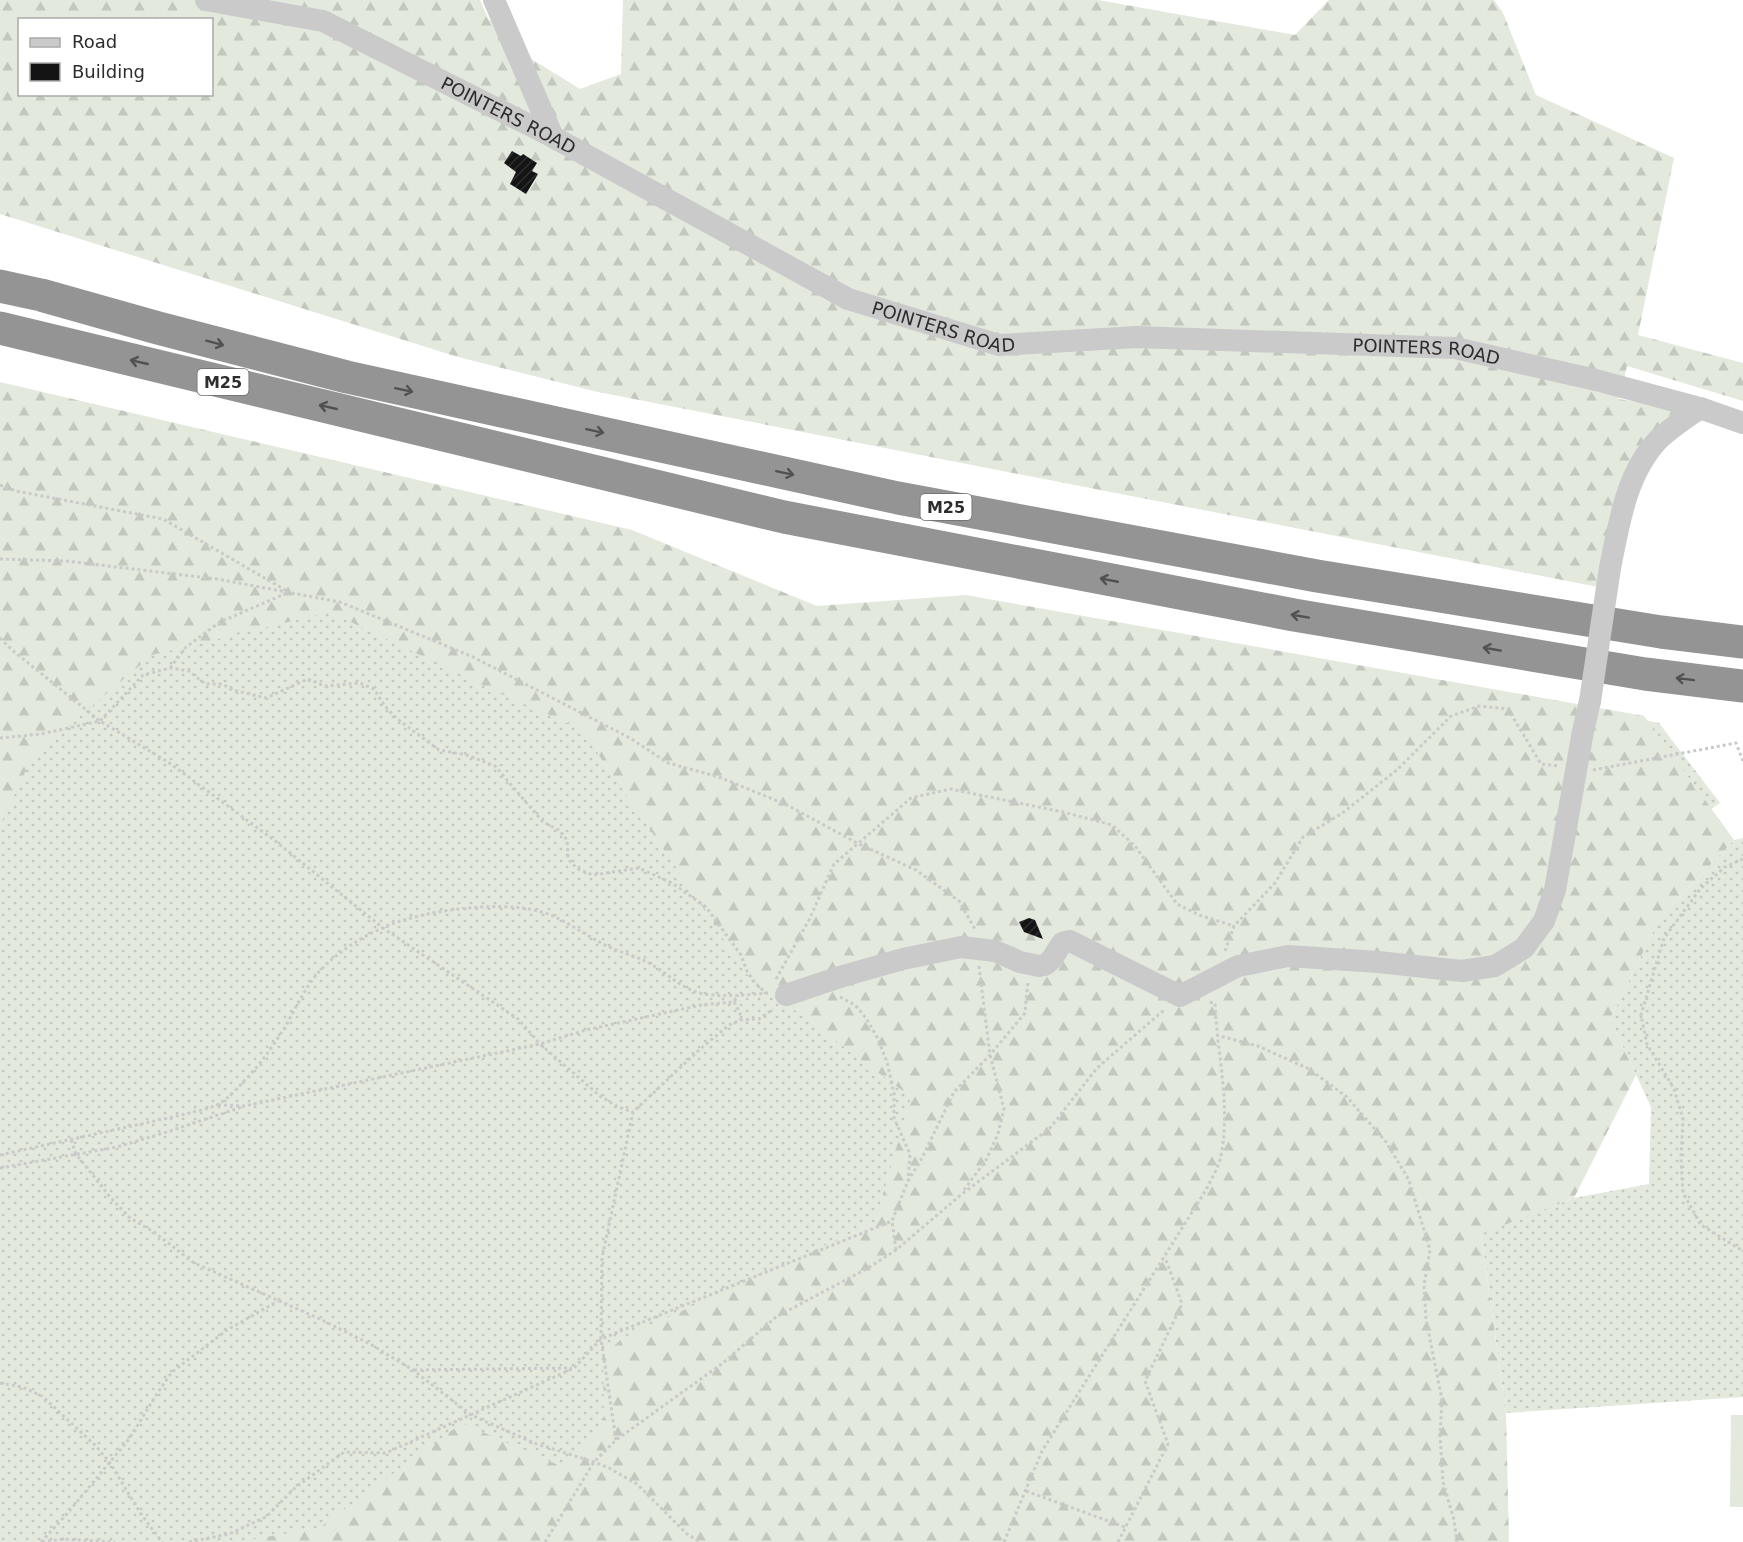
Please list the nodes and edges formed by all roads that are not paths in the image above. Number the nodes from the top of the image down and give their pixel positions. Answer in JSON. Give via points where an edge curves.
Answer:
{"nodes":[{"id":1,"x":206,"y":0,"type":"edge"},
{"id":2,"x":494,"y":0,"type":"edge"},
{"id":3,"x":553,"y":137,"type":"junction"},
{"id":4,"x":0,"y":286,"type":"edge"},
{"id":5,"x":0,"y":328,"type":"edge"},
{"id":6,"x":1700,"y":408,"type":"junction"},
{"id":7,"x":1743,"y":423,"type":"edge"},
{"id":8,"x":1743,"y":642,"type":"edge"},
{"id":9,"x":1743,"y":686,"type":"edge"},
{"id":10,"x":776,"y":994,"type":"road end"}],
"edges":[{"from":1,"to":3,"type":"street","name":"POINTERS ROAD","via":[[323,21]]},
{"from":2,"to":3,"type":"street"},
{"from":3,"to":6,"type":"street","name":"POINTERS ROAD","via":[[848,299],[999,345],[1137,337],[1455,348]]},
{"from":4,"to":8,"type":"highway","number":"M25","one_way":true,"via":[[347,377],[898,498],[1317,576]]},
{"from":9,"to":5,"type":"highway","number":"M25","one_way":true,"via":[[1645,674],[1294,615],[784,518]]},
{"from":6,"to":7,"type":"street","name":"POINTERS ROAD"},
{"from":6,"to":10,"type":"street","bridge":true,"via":[[1658,440],[1638,471],[1620,517],[1555,890],[1544,921],[1524,948],[1495,966],[1462,972],[1288,956],[1238,966],[1180,996],[1070,941],[1062,943],[1045,965],[986,949],[961,947]]}]}
